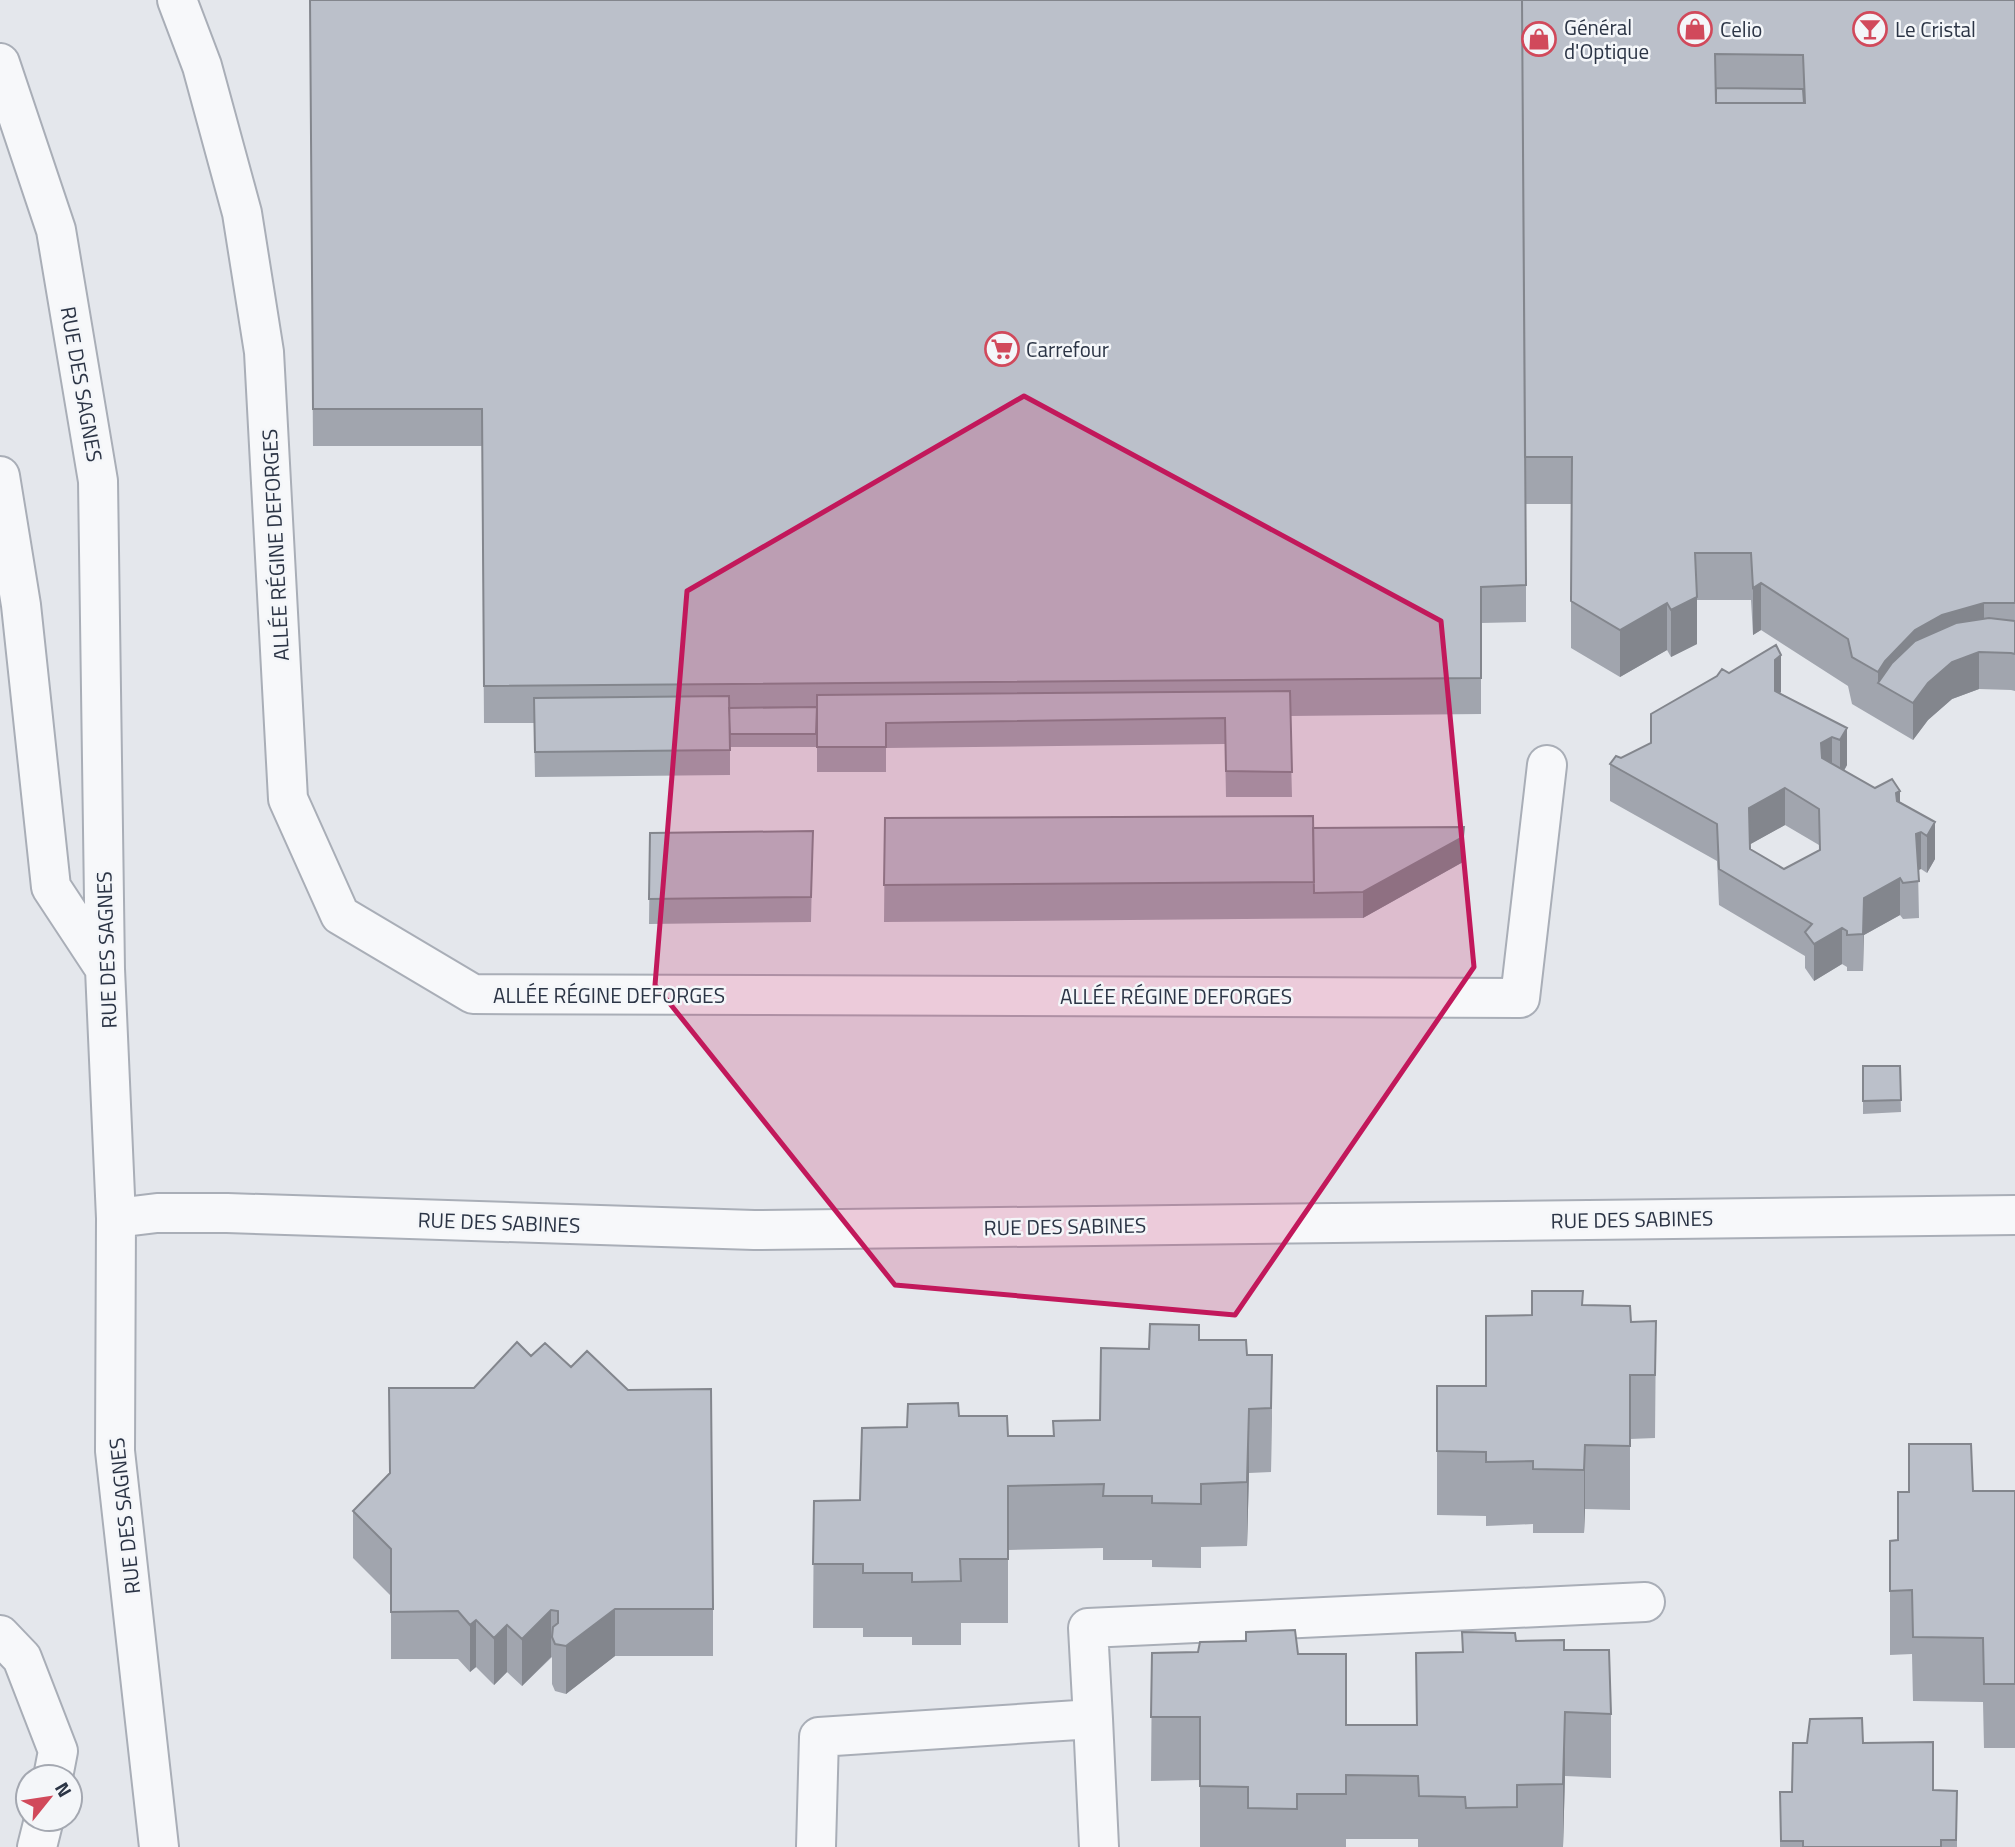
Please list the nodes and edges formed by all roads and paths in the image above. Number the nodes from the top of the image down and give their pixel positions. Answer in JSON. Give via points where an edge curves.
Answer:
{"nodes":[{"id":1,"x":177,"y":0,"type":"edge"},
{"id":2,"x":0,"y":63,"type":"edge"},
{"id":3,"x":0,"y":476,"type":"edge"},
{"id":4,"x":1548,"y":765,"type":"dead end"},
{"id":5,"x":105,"y":970,"type":"junction"},
{"id":6,"x":2015,"y":1215,"type":"edge"},
{"id":7,"x":116,"y":1219,"type":"junction"},
{"id":8,"x":1645,"y":1602,"type":"dead end"},
{"id":9,"x":0,"y":1635,"type":"edge"},
{"id":10,"x":1094,"y":1719,"type":"junction"},
{"id":11,"x":55,"y":1763,"type":"edge"},
{"id":12,"x":159,"y":1847,"type":"edge"},
{"id":13,"x":816,"y":1847,"type":"edge"},
{"id":14,"x":1099,"y":1847,"type":"edge"}],
"edges":[{"from":1,"to":4,"type":"street","name":"ALLÉE RÉGINE DEFORGES","via":[[202,66],[242,213],[264,352],[288,799],[340,915],[473,994],[1520,998]]},
{"from":2,"to":5,"type":"street","name":"RUE DES SAGNES","via":[[56,230],[98,481]]},
{"from":3,"to":5,"type":"street","via":[[21,605],[51,887]]},
{"from":5,"to":7,"type":"street","name":"RUE DES SAGNES"},
{"from":6,"to":7,"type":"street","name":"RUE DES SABINES","via":[[754,1230],[227,1213],[157,1213]]},
{"from":7,"to":12,"type":"street","name":"RUE DES SAGNES","via":[[115,1451]]},
{"from":8,"to":10,"type":"street","via":[[1088,1628]]},
{"from":9,"to":11,"type":"street","via":[[22,1658],[58,1751]]},
{"from":10,"to":13,"type":"street","via":[[819,1737]]},
{"from":10,"to":14,"type":"street"}]}
